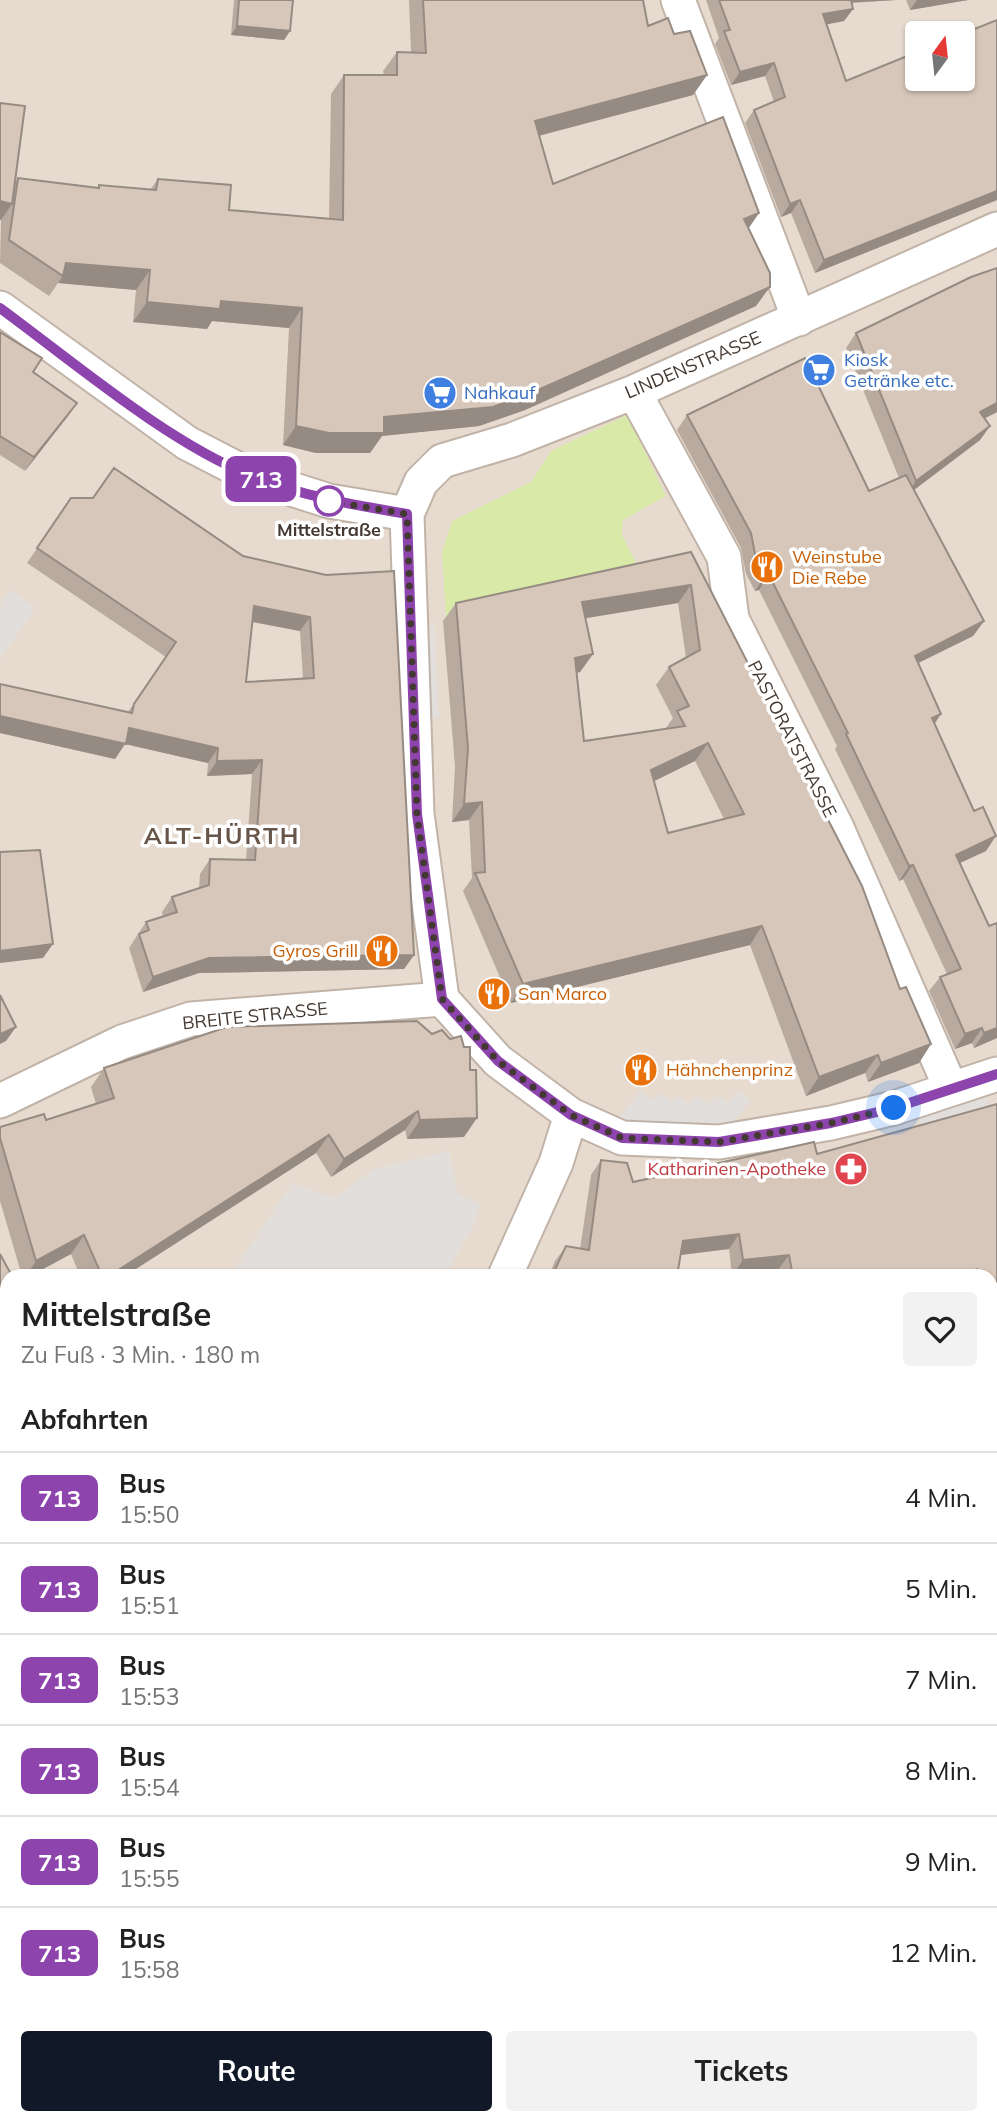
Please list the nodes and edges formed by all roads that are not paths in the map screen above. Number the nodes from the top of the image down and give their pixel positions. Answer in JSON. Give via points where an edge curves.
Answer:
{"nodes":[{"id":1,"x":678,"y":0,"type":"edge"},
{"id":2,"x":997,"y":229,"type":"edge"},
{"id":3,"x":0,"y":308,"type":"edge"},
{"id":4,"x":799,"y":319,"type":"junction"},
{"id":5,"x":634,"y":391,"type":"junction"},
{"id":6,"x":407,"y":514,"type":"junction"},
{"id":7,"x":442,"y":999,"type":"junction"},
{"id":8,"x":997,"y":1074,"type":"edge"},
{"id":9,"x":951,"y":1088,"type":"junction"},
{"id":10,"x":0,"y":1101,"type":"edge"},
{"id":11,"x":571,"y":1115,"type":"junction"},
{"id":12,"x":508,"y":1269,"type":"edge"}],
"edges":[{"from":1,"to":4,"type":"street"},
{"from":2,"to":4,"type":"street","name":"LINDENSTRASSE"},
{"from":3,"to":6,"type":"street","via":[[187,443],[251,476],[329,501]]},
{"from":4,"to":5,"type":"street","name":"LINDENSTRASSE"},
{"from":5,"to":6,"type":"street","name":"LINDENSTRASSE","via":[[512,440],[442,461],[421,482]]},
{"from":5,"to":9,"type":"street","name":"PASTORATSTRASSE","via":[[723,557],[732,620],[837,828]]},
{"from":6,"to":7,"type":"street","via":[[417,814]]},
{"from":7,"to":10,"type":"street","name":"BREITE STRASSE","via":[[191,1020],[122,1042]]},
{"from":7,"to":11,"type":"street","via":[[498,1061]]},
{"from":8,"to":9,"type":"street"},
{"from":9,"to":11,"type":"street","via":[[844,1120],[719,1142],[622,1138]]},
{"from":11,"to":12,"type":"street","via":[[556,1163]]}]}
